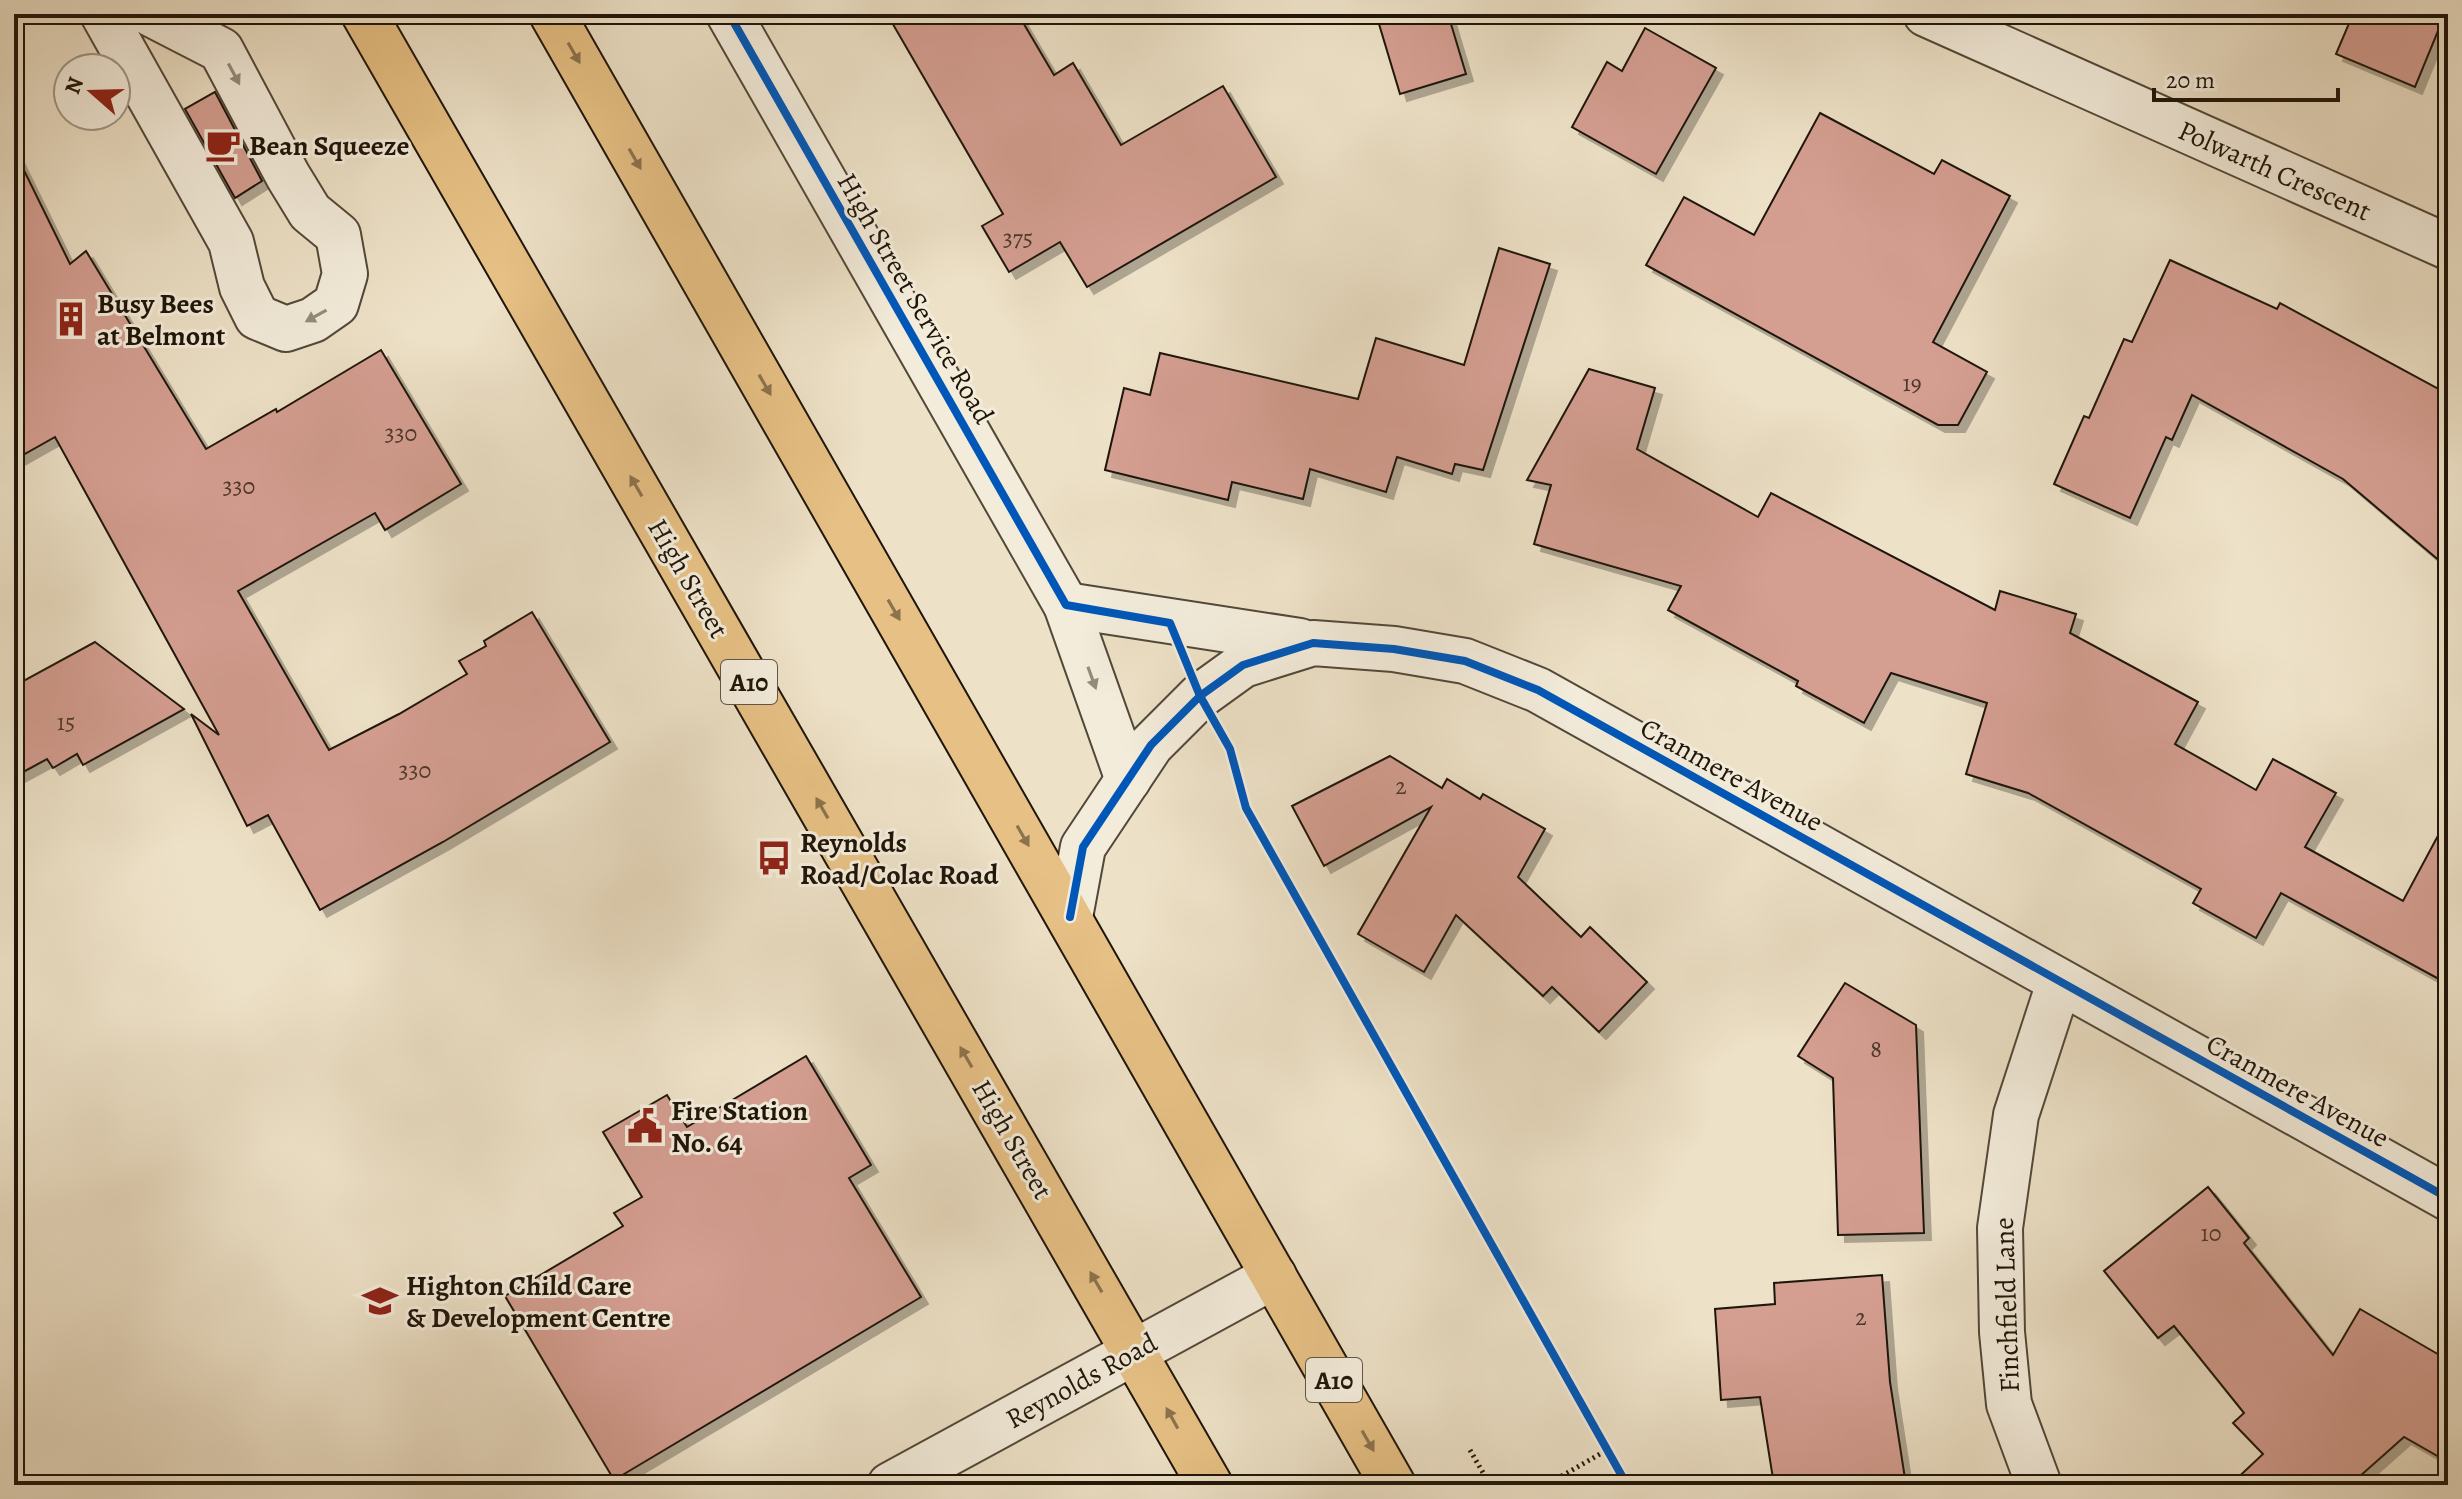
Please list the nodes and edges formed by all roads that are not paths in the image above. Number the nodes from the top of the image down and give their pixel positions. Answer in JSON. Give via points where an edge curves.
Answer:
{"nodes":[{"id":1,"x":103,"y":14,"type":"edge"},
{"id":2,"x":151,"y":14,"type":"edge"},
{"id":3,"x":364,"y":14,"type":"edge"},
{"id":4,"x":552,"y":14,"type":"edge"},
{"id":5,"x":729,"y":14,"type":"edge"},
{"id":6,"x":1926,"y":14,"type":"edge"},
{"id":7,"x":2448,"y":247,"type":"edge"},
{"id":8,"x":1066,"y":605,"type":"junction"},
{"id":9,"x":1313,"y":643,"type":"junction"},
{"id":10,"x":1128,"y":780,"type":"junction"},
{"id":11,"x":1070,"y":917,"type":"junction"},
{"id":12,"x":2059,"y":983,"type":"junction"},
{"id":13,"x":2448,"y":1198,"type":"edge"},
{"id":14,"x":1274,"y":1276,"type":"junction"},
{"id":15,"x":1135,"y":1350,"type":"junction"},
{"id":16,"x":890,"y":1485,"type":"edge"},
{"id":17,"x":1210,"y":1485,"type":"edge"},
{"id":18,"x":1393,"y":1485,"type":"edge"},
{"id":19,"x":2039,"y":1485,"type":"edge"}],
"edges":[{"from":2,"to":1,"type":"street","one_way":true,"via":[[221,50],[310,212],[338,235],[345,274],[336,304],[313,320],[286,329],[257,317],[242,287],[231,242]]},
{"from":15,"to":3,"type":"highway","name":"High Street","number":"A10","one_way":true},
{"from":4,"to":11,"type":"highway","number":"A10","one_way":true},
{"from":5,"to":8,"type":"street","name":"High Street Service Road"},
{"from":6,"to":7,"type":"street","name":"Polwarth Crescent"},
{"from":8,"to":9,"type":"street","name":"Cranmere Avenue"},
{"from":8,"to":10,"type":"street","name":"High Street Service Road","one_way":true},
{"from":9,"to":10,"type":"street","name":"Cranmere Avenue","via":[[1243,665],[1200,696],[1151,745]]},
{"from":9,"to":12,"type":"street","name":"Cranmere Avenue","via":[[1465,661],[1538,690]]},
{"from":10,"to":11,"type":"street","name":"Cranmere Avenue","via":[[1083,847]]},
{"from":11,"to":14,"type":"highway","number":"A10"},
{"from":12,"to":13,"type":"street","name":"Cranmere Avenue"},
{"from":12,"to":19,"type":"street","name":"Finchfield Lane","via":[[2016,1115],[2000,1228],[2009,1404]]},
{"from":14,"to":15,"type":"street","name":"Reynolds Road"},
{"from":14,"to":18,"type":"highway","number":"A10","one_way":true},
{"from":15,"to":16,"type":"street","name":"Reynolds Road"},
{"from":17,"to":15,"type":"highway","number":"A10","one_way":true}]}
